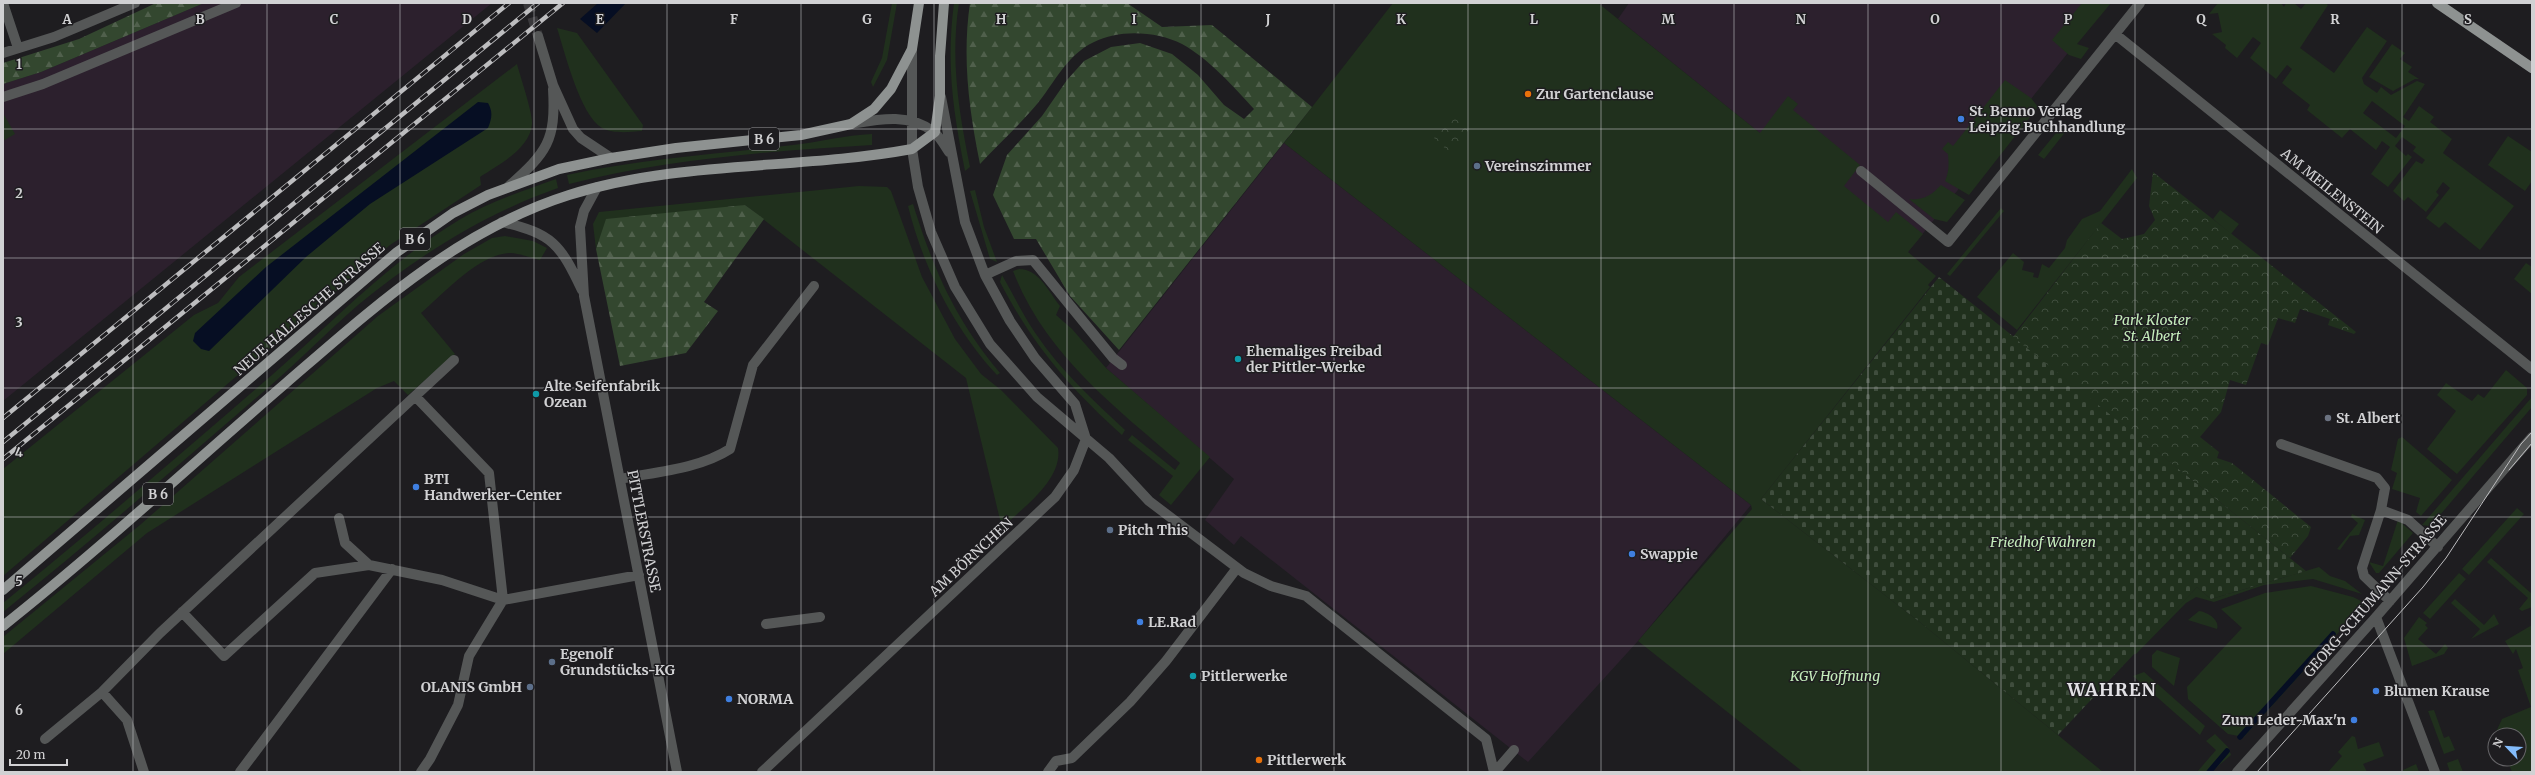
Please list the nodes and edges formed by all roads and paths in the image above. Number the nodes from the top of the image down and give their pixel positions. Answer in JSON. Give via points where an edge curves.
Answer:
{"nodes":[{"id":1,"x":3,"y":3,"type":"edge"},
{"id":2,"x":135,"y":3,"type":"edge"},
{"id":3,"x":236,"y":3,"type":"edge"},
{"id":4,"x":919,"y":3,"type":"edge"},
{"id":5,"x":944,"y":3,"type":"edge"},
{"id":6,"x":2140,"y":3,"type":"edge"},
{"id":7,"x":2437,"y":3,"type":"edge"},
{"id":8,"x":2115,"y":34,"type":"junction"},
{"id":9,"x":538,"y":36,"type":"tunnel mouth"},
{"id":10,"x":18,"y":48,"type":"junction"},
{"id":11,"x":912,"y":49,"type":"junction"},
{"id":12,"x":3,"y":53,"type":"edge"},
{"id":13,"x":2532,"y":68,"type":"edge"},
{"id":14,"x":552,"y":85,"type":"junction"},
{"id":15,"x":940,"y":96,"type":"junction"},
{"id":16,"x":3,"y":97,"type":"edge"},
{"id":17,"x":911,"y":120,"type":"junction"},
{"id":18,"x":851,"y":124,"type":"junction"},
{"id":19,"x":935,"y":132,"type":"junction"},
{"id":20,"x":912,"y":149,"type":"junction"},
{"id":21,"x":951,"y":155,"type":"junction"},
{"id":22,"x":611,"y":158,"type":"junction"},
{"id":23,"x":1861,"y":171,"type":"dead end"},
{"id":24,"x":509,"y":186,"type":"junction"},
{"id":25,"x":597,"y":187,"type":"junction"},
{"id":26,"x":502,"y":222,"type":"junction"},
{"id":27,"x":985,"y":275,"type":"junction"},
{"id":28,"x":814,"y":286,"type":"dead end"},
{"id":29,"x":584,"y":296,"type":"junction"},
{"id":30,"x":454,"y":360,"type":"dead end"},
{"id":31,"x":1122,"y":365,"type":"dead end"},
{"id":32,"x":2532,"y":369,"type":"edge"},
{"id":33,"x":415,"y":396,"type":"junction"},
{"id":34,"x":2532,"y":437,"type":"edge"},
{"id":35,"x":1086,"y":438,"type":"junction"},
{"id":36,"x":2282,"y":444,"type":"dead end"},
{"id":37,"x":620,"y":479,"type":"junction"},
{"id":38,"x":2381,"y":510,"type":"junction"},
{"id":39,"x":339,"y":518,"type":"dead end"},
{"id":40,"x":2438,"y":547,"type":"junction"},
{"id":41,"x":369,"y":565,"type":"junction"},
{"id":42,"x":1237,"y":568,"type":"junction"},
{"id":43,"x":392,"y":569,"type":"junction"},
{"id":44,"x":639,"y":575,"type":"junction"},
{"id":45,"x":3,"y":590,"type":"edge"},
{"id":46,"x":502,"y":600,"type":"junction"},
{"id":47,"x":2390,"y":601,"type":"junction"},
{"id":48,"x":182,"y":612,"type":"junction"},
{"id":49,"x":820,"y":617,"type":"dead end"},
{"id":50,"x":2376,"y":617,"type":"junction"},
{"id":51,"x":766,"y":624,"type":"dead end"},
{"id":52,"x":3,"y":626,"type":"edge"},
{"id":53,"x":102,"y":692,"type":"junction"},
{"id":54,"x":45,"y":740,"type":"dead end"},
{"id":55,"x":1514,"y":750,"type":"dead end"},
{"id":56,"x":144,"y":772,"type":"edge"},
{"id":57,"x":240,"y":772,"type":"edge"},
{"id":58,"x":421,"y":772,"type":"edge"},
{"id":59,"x":677,"y":772,"type":"edge"},
{"id":60,"x":762,"y":772,"type":"edge"},
{"id":61,"x":1048,"y":772,"type":"edge"},
{"id":62,"x":1495,"y":772,"type":"edge"},
{"id":63,"x":2237,"y":772,"type":"edge"},
{"id":64,"x":2435,"y":772,"type":"edge"}],
"edges":[{"from":1,"to":10,"type":"street"},
{"from":2,"to":10,"type":"street","via":[[54,37]]},
{"from":3,"to":16,"type":"street","via":[[43,84]]},
{"from":4,"to":11,"type":"main road","number":"B 6"},
{"from":5,"to":15,"type":"main road"},
{"from":6,"to":8,"type":"street"},
{"from":7,"to":13,"type":"main road"},
{"from":8,"to":23,"type":"street","via":[[1948,242]]},
{"from":8,"to":32,"type":"street","name":"AM MEILENSTEIN"},
{"from":9,"to":14,"type":"street"},
{"from":10,"to":12,"type":"street"},
{"from":11,"to":17,"type":"street"},
{"from":11,"to":18,"type":"main road","number":"B 6","via":[[891,89],[880,103]]},
{"from":14,"to":22,"type":"street","via":[[577,134]]},
{"from":14,"to":24,"type":"street","via":[[555,118],[552,133],[546,147]]},
{"from":15,"to":19,"type":"main road"},
{"from":15,"to":21,"type":"street"},
{"from":17,"to":18,"type":"street","via":[[885,118]]},
{"from":17,"to":19,"type":"street"},
{"from":17,"to":20,"type":"street"},
{"from":18,"to":22,"type":"main road","name":"NEUE HALLESCHE STRASSE","number":"B 6","via":[[801,135],[676,148]]},
{"from":19,"to":20,"type":"main road","number":"B 6"},
{"from":19,"to":21,"type":"street"},
{"from":20,"to":25,"type":"main road","number":"B 6","via":[[668,174]]},
{"from":20,"to":35,"type":"street","via":[[918,187],[931,232],[955,287],[972,316],[990,344],[1016,376]]},
{"from":21,"to":27,"type":"street","via":[[965,222]]},
{"from":22,"to":24,"type":"main road","name":"NEUE HALLESCHE STRASSE","number":"B 6","via":[[559,170]]},
{"from":24,"to":45,"type":"main road","name":"NEUE HALLESCHE STRASSE","number":"B 6","via":[[453,213],[397,252]]},
{"from":25,"to":26,"type":"main road","number":"B 6","via":[[566,196]]},
{"from":25,"to":29,"type":"street","name":"PITTLERSTRASSE","via":[[584,211],[580,227]]},
{"from":26,"to":29,"type":"street","name":"PITTLERSTRASSE","via":[[531,229],[558,247],[568,260]]},
{"from":26,"to":52,"type":"main road","number":"B 6","via":[[457,246],[369,311]]},
{"from":27,"to":31,"type":"street","via":[[1016,261],[1033,260],[1113,358]]},
{"from":27,"to":35,"type":"street","via":[[1026,346],[1075,404]]},
{"from":28,"to":37,"type":"street","via":[[754,365],[730,449],[720,456],[691,464]]},
{"from":29,"to":37,"type":"street","name":"PITTLERSTRASSE"},
{"from":30,"to":33,"type":"street"},
{"from":33,"to":46,"type":"street","via":[[490,473]]},
{"from":33,"to":48,"type":"street"},
{"from":34,"to":40,"type":"street","name":"GEORG-SCHUMANN-STRASSE"},
{"from":35,"to":42,"type":"street","via":[[1109,458],[1149,501]]},
{"from":35,"to":60,"type":"street","name":"AM BÖRNCHEN","via":[[1074,470],[1055,497]]},
{"from":36,"to":38,"type":"street","via":[[2377,478],[2385,488]]},
{"from":37,"to":44,"type":"street","name":"PITTLERSTRASSE"},
{"from":38,"to":40,"type":"street","via":[[2408,520]]},
{"from":38,"to":47,"type":"street","via":[[2362,568],[2364,576]]},
{"from":39,"to":41,"type":"street","via":[[345,543]]},
{"from":40,"to":47,"type":"street","name":"GEORG-SCHUMANN-STRASSE"},
{"from":41,"to":43,"type":"street"},
{"from":41,"to":48,"type":"street","via":[[315,573],[224,656]]},
{"from":42,"to":61,"type":"street","via":[[1166,661],[1130,702],[1072,758],[1056,761]]},
{"from":42,"to":62,"type":"street","via":[[1271,586],[1306,596],[1344,626],[1486,739]]},
{"from":43,"to":46,"type":"street","via":[[442,580]]},
{"from":43,"to":57,"type":"street"},
{"from":44,"to":46,"type":"street"},
{"from":44,"to":59,"type":"street","name":"PITTLERSTRASSE"},
{"from":46,"to":58,"type":"street","via":[[469,656],[458,705]]},
{"from":47,"to":50,"type":"street","name":"GEORG-SCHUMANN-STRASSE"},
{"from":48,"to":53,"type":"street"},
{"from":49,"to":51,"type":"street"},
{"from":50,"to":63,"type":"street","name":"GEORG-SCHUMANN-STRASSE"},
{"from":50,"to":64,"type":"street"},
{"from":53,"to":54,"type":"street"},
{"from":53,"to":56,"type":"street","via":[[127,720]]},
{"from":55,"to":62,"type":"street"}]}
